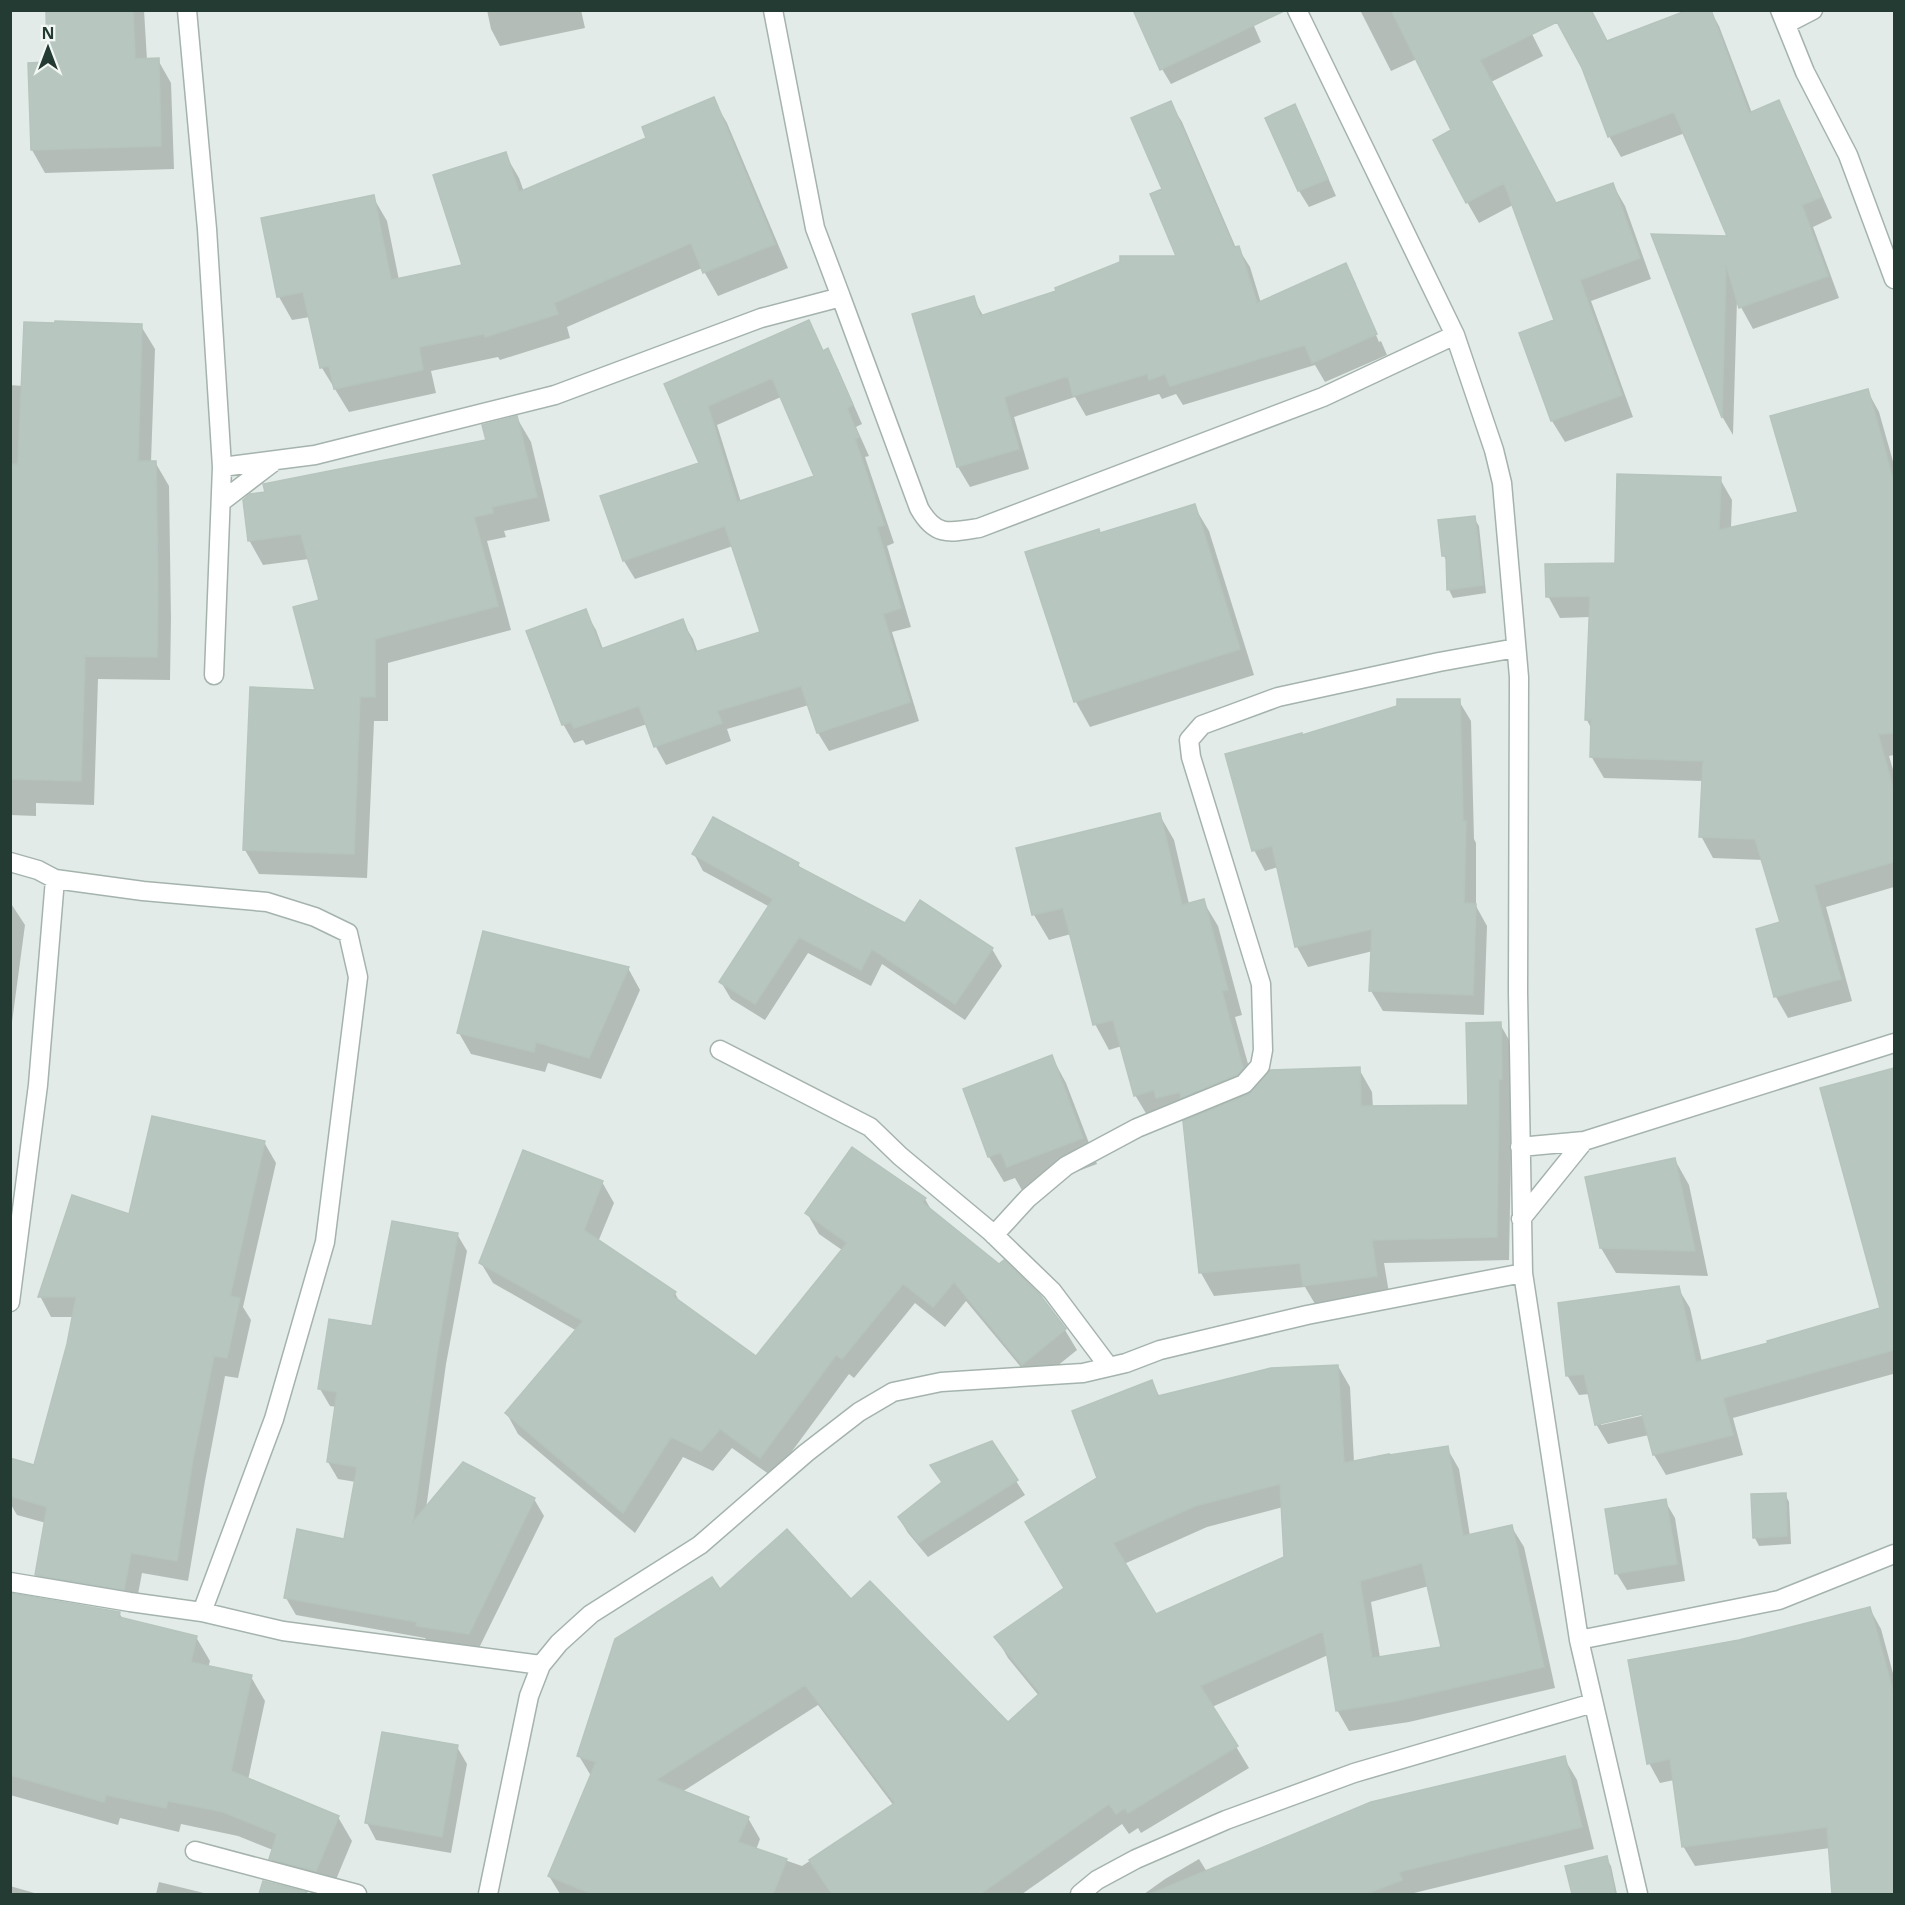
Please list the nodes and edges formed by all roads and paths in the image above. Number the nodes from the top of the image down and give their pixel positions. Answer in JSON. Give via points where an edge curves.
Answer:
{"nodes":[{"id":1,"x":187,"y":10,"type":"edge"},
{"id":2,"x":773,"y":10,"type":"edge"},
{"id":3,"x":1297,"y":10,"type":"edge"},
{"id":4,"x":1813,"y":10,"type":"edge"},
{"id":5,"x":1783,"y":17,"type":"edge"},
{"id":6,"x":1894,"y":279,"type":"edge"},
{"id":7,"x":841,"y":297,"type":"junction"},
{"id":8,"x":1455,"y":335,"type":"junction"},
{"id":9,"x":273,"y":462,"type":"junction"},
{"id":10,"x":222,"y":467,"type":"junction"},
{"id":11,"x":221,"y":502,"type":"junction"},
{"id":12,"x":1516,"y":648,"type":"junction"},
{"id":13,"x":214,"y":675,"type":"dead end"},
{"id":14,"x":10,"y":862,"type":"edge"},
{"id":15,"x":55,"y":879,"type":"junction"},
{"id":16,"x":1894,"y":1043,"type":"edge"},
{"id":17,"x":720,"y":1050,"type":"dead end"},
{"id":18,"x":1584,"y":1141,"type":"junction"},
{"id":19,"x":1520,"y":1147,"type":"junction"},
{"id":20,"x":1521,"y":1219,"type":"junction"},
{"id":21,"x":994,"y":1235,"type":"junction"},
{"id":22,"x":12,"y":1271,"type":"edge"},
{"id":23,"x":1523,"y":1273,"type":"junction"},
{"id":24,"x":10,"y":1302,"type":"edge"},
{"id":25,"x":1110,"y":1367,"type":"junction"},
{"id":26,"x":1894,"y":1554,"type":"edge"},
{"id":27,"x":10,"y":1582,"type":"edge"},
{"id":28,"x":202,"y":1612,"type":"junction"},
{"id":29,"x":1579,"y":1640,"type":"junction"},
{"id":30,"x":541,"y":1665,"type":"junction"},
{"id":31,"x":1593,"y":1703,"type":"junction"},
{"id":32,"x":195,"y":1851,"type":"dead end"},
{"id":33,"x":357,"y":1894,"type":"edge"},
{"id":34,"x":488,"y":1894,"type":"edge"},
{"id":35,"x":1080,"y":1894,"type":"edge"},
{"id":36,"x":1638,"y":1894,"type":"edge"}],
"edges":[{"from":1,"to":10,"type":"street","via":[[207,230]]},
{"from":2,"to":7,"type":"street","via":[[815,228]]},
{"from":3,"to":8,"type":"street"},
{"from":4,"to":5,"type":"street"},
{"from":5,"to":6,"type":"street","via":[[1805,72],[1848,155]]},
{"from":7,"to":8,"type":"street","via":[[919,508],[936,529],[953,532],[979,528],[1323,397]]},
{"from":7,"to":9,"type":"street","via":[[761,318],[555,395]]},
{"from":8,"to":12,"type":"street","via":[[1502,483]]},
{"from":9,"to":10,"type":"street"},
{"from":9,"to":11,"type":"street"},
{"from":10,"to":11,"type":"street"},
{"from":11,"to":13,"type":"street"},
{"from":12,"to":19,"type":"street"},
{"from":12,"to":21,"type":"street","via":[[1278,697],[1202,725],[1189,740],[1191,757],[1261,984],[1260,1066],[1244,1084],[1137,1128],[1066,1166],[1028,1198]]},
{"from":14,"to":15,"type":"street"},
{"from":15,"to":22,"type":"street","via":[[38,1085]]},
{"from":15,"to":28,"type":"street","via":[[267,902],[315,917],[348,933],[358,977],[325,1242],[274,1419]]},
{"from":16,"to":18,"type":"street"},
{"from":17,"to":21,"type":"street","via":[[870,1127]]},
{"from":18,"to":19,"type":"street"},
{"from":18,"to":20,"type":"street"},
{"from":19,"to":20,"type":"street"},
{"from":20,"to":23,"type":"street"},
{"from":21,"to":25,"type":"street","via":[[1052,1291]]},
{"from":22,"to":24,"type":"street"},
{"from":23,"to":25,"type":"street","via":[[1307,1315],[1160,1350]]},
{"from":23,"to":29,"type":"street"},
{"from":25,"to":30,"type":"street","via":[[1083,1373],[941,1382],[893,1392],[859,1412],[806,1453],[700,1545],[591,1614]]},
{"from":26,"to":29,"type":"street","via":[[1779,1600]]},
{"from":27,"to":28,"type":"street"},
{"from":28,"to":30,"type":"street","via":[[283,1631]]},
{"from":29,"to":31,"type":"street"},
{"from":30,"to":34,"type":"street","via":[[529,1696]]},
{"from":31,"to":35,"type":"street","via":[[1354,1773],[1237,1816],[1136,1858]]},
{"from":31,"to":36,"type":"street"},
{"from":32,"to":33,"type":"street"}]}
